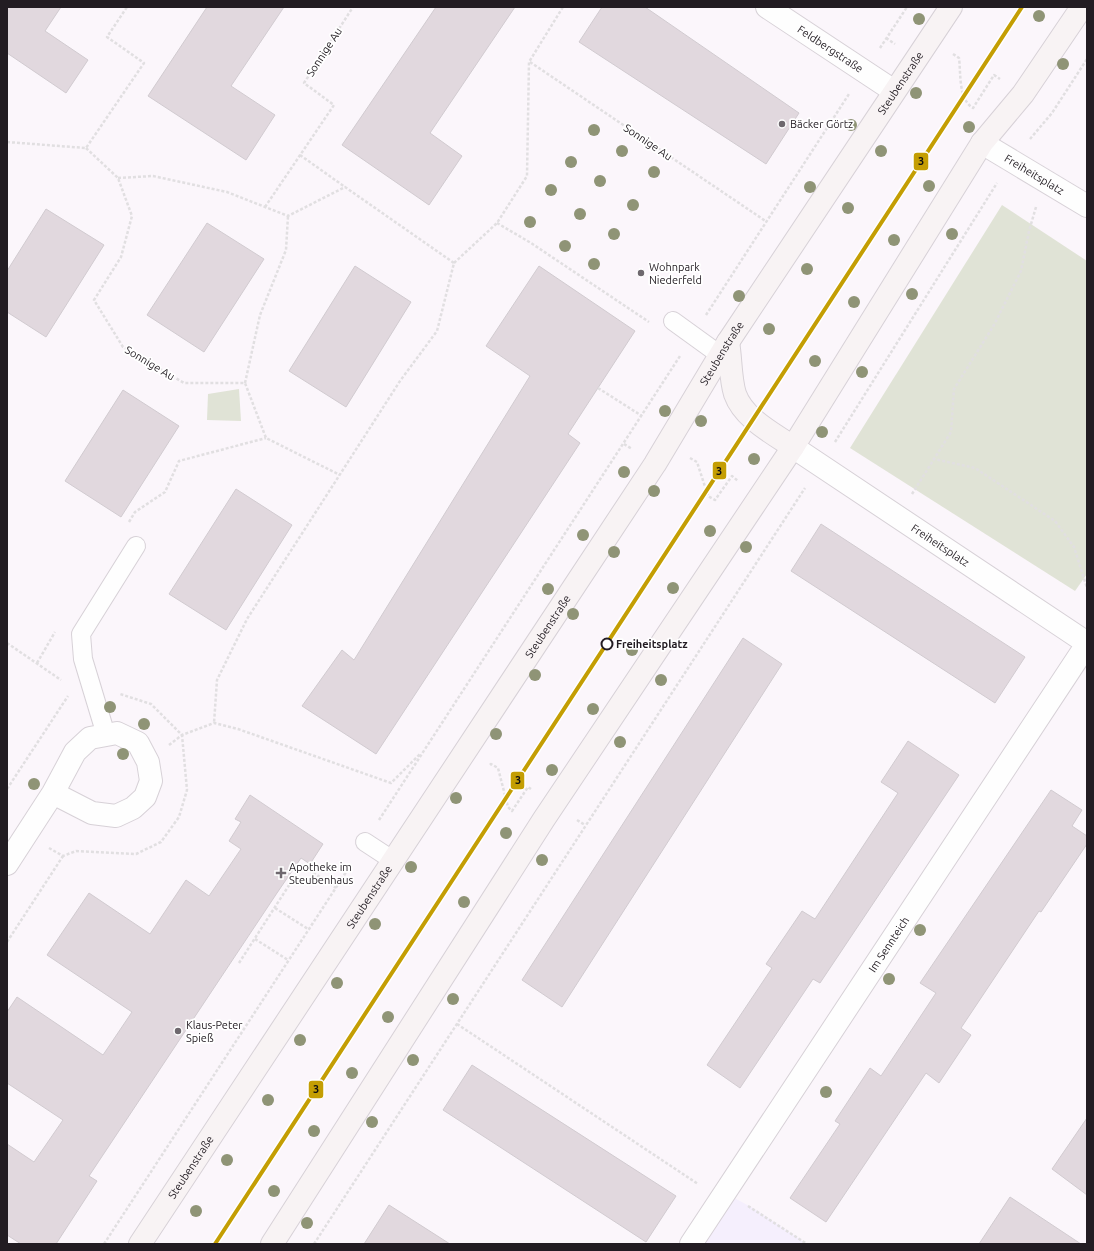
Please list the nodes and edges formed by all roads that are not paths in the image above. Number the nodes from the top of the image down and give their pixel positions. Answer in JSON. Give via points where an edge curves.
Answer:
{"nodes":[{"id":1,"x":767,"y":7,"type":"edge"},
{"id":2,"x":951,"y":7,"type":"edge"},
{"id":3,"x":1082,"y":7,"type":"edge"},
{"id":4,"x":894,"y":91,"type":"junction"},
{"id":5,"x":982,"y":143,"type":"junction"},
{"id":6,"x":1087,"y":206,"type":"edge"},
{"id":7,"x":673,"y":321,"type":"road end"},
{"id":8,"x":724,"y":349,"type":"junction"},
{"id":9,"x":793,"y":447,"type":"junction"},
{"id":10,"x":136,"y":546,"type":"dead end"},
{"id":11,"x":1087,"y":644,"type":"edge"},
{"id":12,"x":106,"y":735,"type":"junction"},
{"id":13,"x":53,"y":793,"type":"junction"},
{"id":14,"x":365,"y":842,"type":"road end"},
{"id":15,"x":394,"y":861,"type":"junction"},
{"id":16,"x":7,"y":864,"type":"edge"},
{"id":17,"x":140,"y":1244,"type":"edge"},
{"id":18,"x":272,"y":1244,"type":"edge"},
{"id":19,"x":691,"y":1244,"type":"edge"}],
"edges":[{"from":1,"to":4,"type":"street","name":"Feldbergstraße"},
{"from":2,"to":4,"type":"street","name":"Steubenstraße"},
{"from":3,"to":5,"type":"street","via":[[1023,94]]},
{"from":4,"to":8,"type":"street","name":"Steubenstraße"},
{"from":5,"to":6,"type":"street","name":"Freiheitsplatz"},
{"from":5,"to":9,"type":"street"},
{"from":7,"to":8,"type":"lane","via":[[693,335]]},
{"from":8,"to":9,"type":"street","via":[[735,393],[741,406]]},
{"from":8,"to":15,"type":"street","name":"Steubenstraße","via":[[655,464]]},
{"from":9,"to":11,"type":"street","name":"Freiheitsplatz"},
{"from":9,"to":18,"type":"street","via":[[554,804]]},
{"from":10,"to":12,"type":"lane","via":[[81,634],[83,659]]},
{"from":11,"to":19,"type":"street","name":"Im Sennteich"},
{"from":12,"to":13,"type":"street","via":[[90,738],[76,752]]},
{"from":12,"to":13,"type":"street","via":[[117,733],[138,743],[148,762],[151,781],[145,797],[133,808],[116,816],[92,813]]},
{"from":13,"to":16,"type":"street"},
{"from":14,"to":15,"type":"lane"},
{"from":15,"to":17,"type":"street","name":"Steubenstraße"}]}
